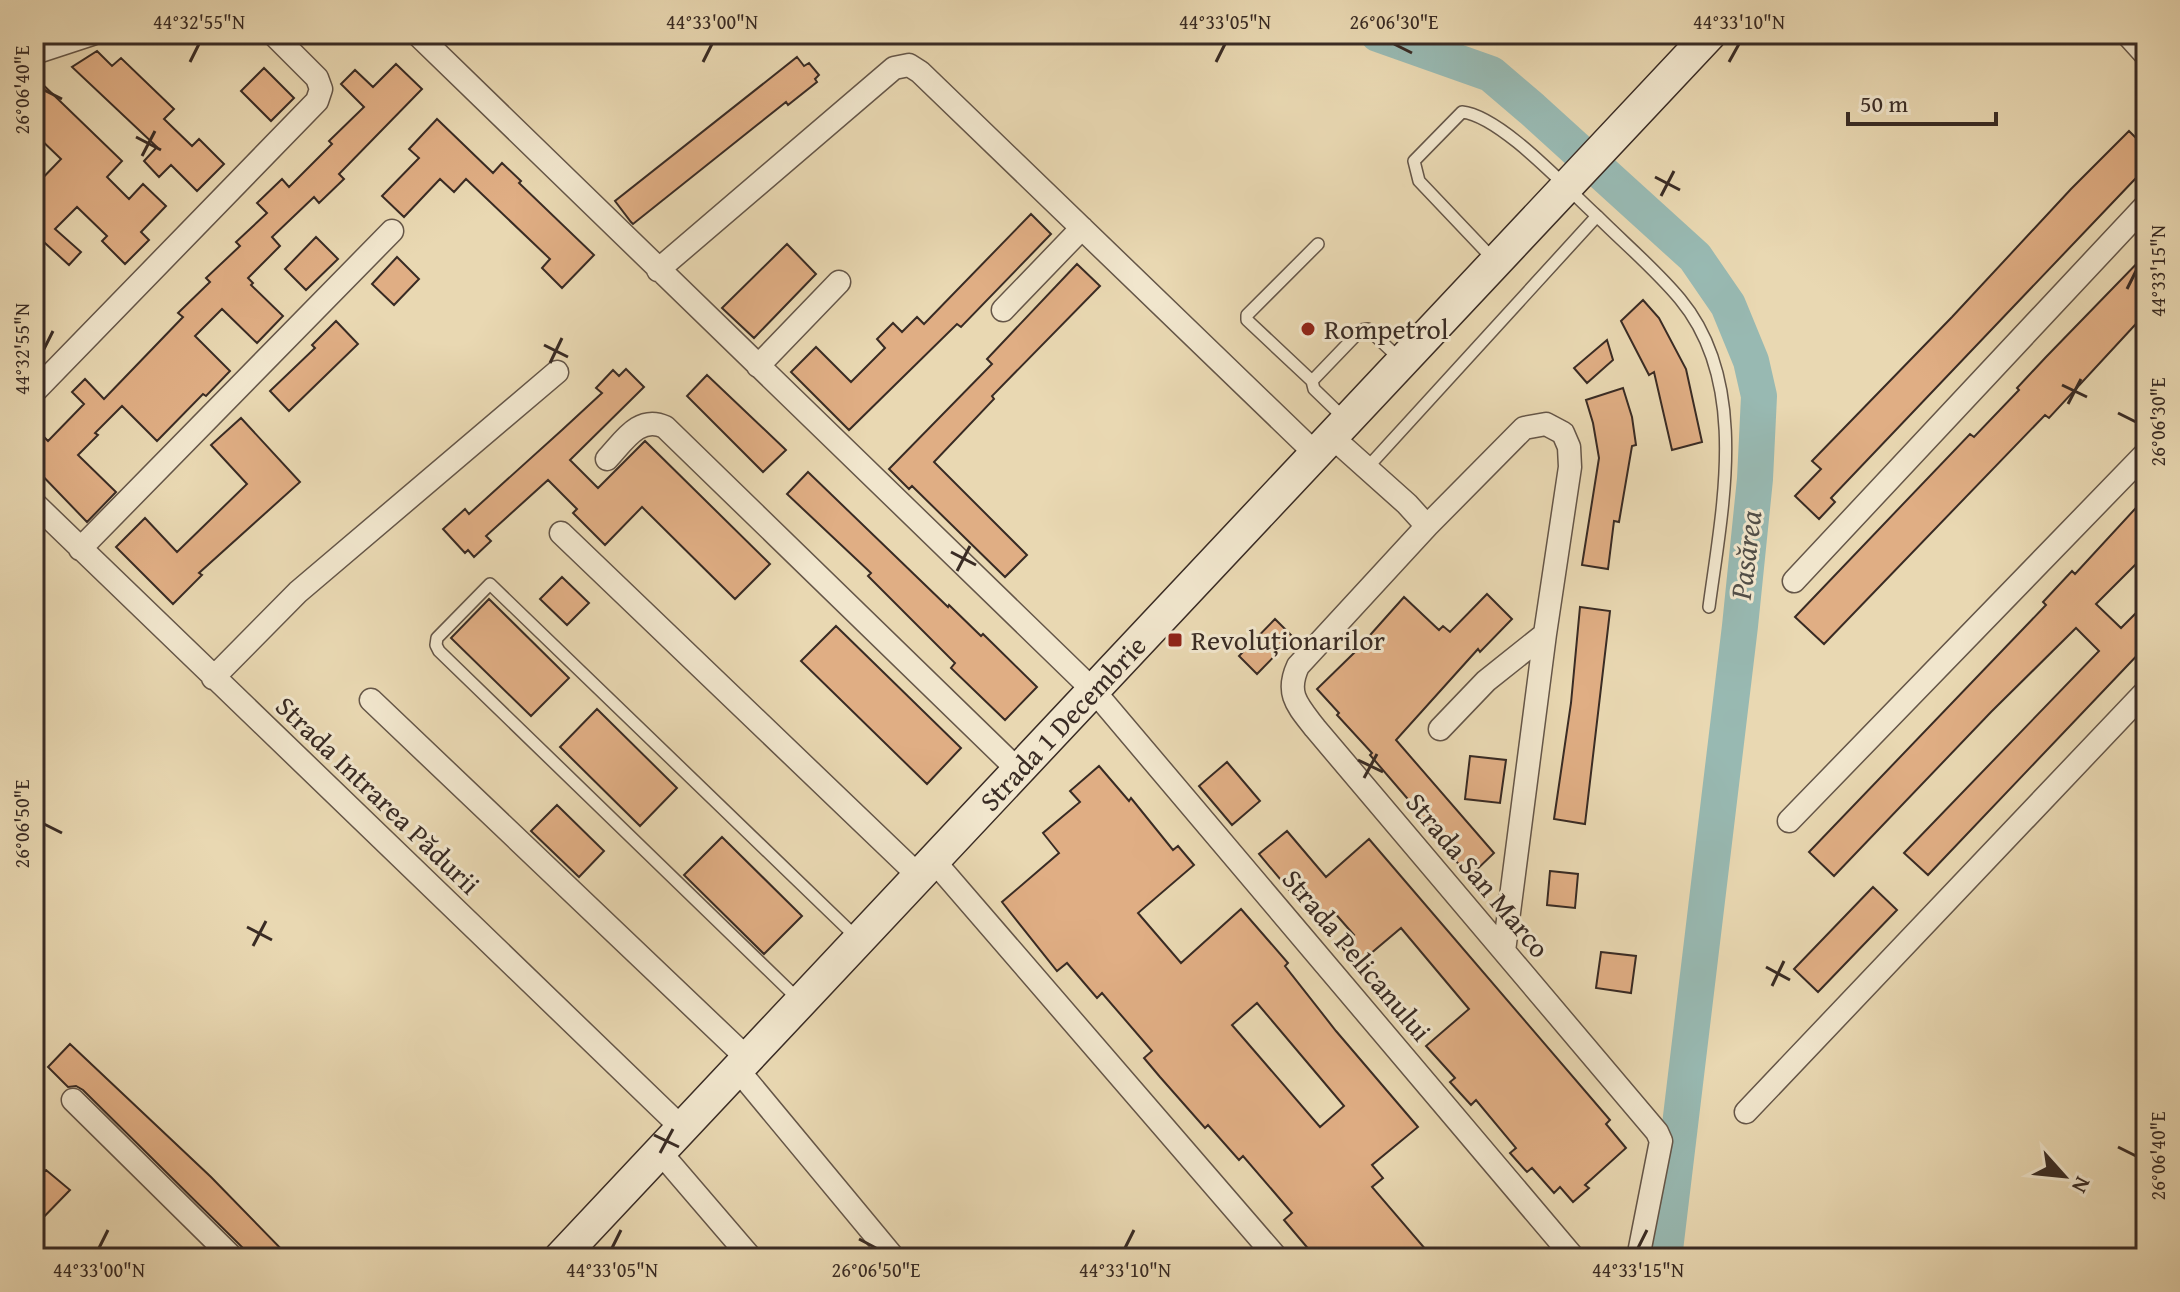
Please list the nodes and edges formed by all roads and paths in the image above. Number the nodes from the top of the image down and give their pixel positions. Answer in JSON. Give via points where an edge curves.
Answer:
{"nodes":[{"id":1,"x":92,"y":34,"type":"edge"},
{"id":2,"x":273,"y":34,"type":"edge"},
{"id":3,"x":417,"y":34,"type":"edge"},
{"id":4,"x":1710,"y":34,"type":"edge"},
{"id":5,"x":34,"y":53,"type":"edge"},
{"id":6,"x":1565,"y":187,"type":"junction"},
{"id":7,"x":2146,"y":205,"type":"edge"},
{"id":8,"x":1597,"y":216,"type":"junction"},
{"id":9,"x":1082,"y":228,"type":"junction"},
{"id":10,"x":392,"y":231,"type":"dead end"},
{"id":11,"x":1318,"y":244,"type":"dead end"},
{"id":12,"x":1495,"y":262,"type":"junction"},
{"id":13,"x":658,"y":270,"type":"junction"},
{"id":14,"x":839,"y":282,"type":"dead end"},
{"id":15,"x":1003,"y":310,"type":"dead end"},
{"id":16,"x":1402,"y":361,"type":"junction"},
{"id":17,"x":758,"y":366,"type":"junction"},
{"id":18,"x":557,"y":372,"type":"dead end"},
{"id":19,"x":1312,"y":381,"type":"junction"},
{"id":20,"x":34,"y":392,"type":"edge"},
{"id":21,"x":1332,"y":437,"type":"junction"},
{"id":22,"x":2146,"y":453,"type":"edge"},
{"id":23,"x":607,"y":459,"type":"dead end"},
{"id":24,"x":1367,"y":468,"type":"junction"},
{"id":25,"x":34,"y":503,"type":"edge"},
{"id":26,"x":1427,"y":526,"type":"junction"},
{"id":27,"x":561,"y":533,"type":"dead end"},
{"id":28,"x":80,"y":549,"type":"junction"},
{"id":29,"x":1794,"y":581,"type":"dead end"},
{"id":30,"x":1709,"y":607,"type":"dead end"},
{"id":31,"x":1545,"y":634,"type":"junction"},
{"id":32,"x":213,"y":678,"type":"junction"},
{"id":33,"x":1094,"y":691,"type":"junction"},
{"id":34,"x":2146,"y":691,"type":"edge"},
{"id":35,"x":371,"y":700,"type":"dead end"},
{"id":36,"x":1440,"y":729,"type":"dead end"},
{"id":37,"x":1018,"y":770,"type":"junction"},
{"id":38,"x":1789,"y":821,"type":"dead end"},
{"id":39,"x":926,"y":869,"type":"junction"},
{"id":40,"x":859,"y":940,"type":"junction"},
{"id":41,"x":1504,"y":951,"type":"junction"},
{"id":42,"x":801,"y":1002,"type":"junction"},
{"id":43,"x":743,"y":1065,"type":"junction"},
{"id":44,"x":73,"y":1100,"type":"dead end"},
{"id":45,"x":1746,"y":1112,"type":"dead end"},
{"id":46,"x":683,"y":1129,"type":"junction"},
{"id":47,"x":660,"y":1152,"type":"junction"},
{"id":48,"x":233,"y":1258,"type":"edge"},
{"id":49,"x":560,"y":1258,"type":"edge"},
{"id":50,"x":751,"y":1258,"type":"edge"},
{"id":51,"x":894,"y":1258,"type":"edge"},
{"id":52,"x":1277,"y":1258,"type":"edge"},
{"id":53,"x":1574,"y":1258,"type":"edge"},
{"id":54,"x":1638,"y":1258,"type":"edge"}],
"edges":[{"from":1,"to":5,"type":"street"},
{"from":2,"to":20,"type":"street","via":[[317,78],[317,101]]},
{"from":3,"to":13,"type":"street","name":"Strada Pelicanului"},
{"from":4,"to":6,"type":"main road","name":"Strada 1 Decembrie"},
{"from":6,"to":8,"type":"lane"},
{"from":6,"to":12,"type":"main road","name":"Strada 1 Decembrie"},
{"from":6,"to":12,"type":"lane","via":[[1500,129],[1475,114],[1462,112],[1446,125],[1414,161],[1419,181]]},
{"from":7,"to":29,"type":"street"},
{"from":8,"to":24,"type":"lane"},
{"from":8,"to":30,"type":"lane","via":[[1681,300],[1713,355],[1727,464]]},
{"from":9,"to":13,"type":"street","via":[[920,72],[903,65]]},
{"from":9,"to":15,"type":"street"},
{"from":9,"to":21,"type":"street"},
{"from":10,"to":28,"type":"street"},
{"from":11,"to":19,"type":"lane","via":[[1247,315]]},
{"from":12,"to":16,"type":"main road","name":"Strada 1 Decembrie"},
{"from":13,"to":17,"type":"street","name":"Strada Pelicanului"},
{"from":14,"to":17,"type":"street"},
{"from":16,"to":19,"type":"lane","via":[[1368,329],[1361,330]]},
{"from":16,"to":21,"type":"main road","name":"Strada 1 Decembrie"},
{"from":17,"to":33,"type":"street","name":"Strada Pelicanului"},
{"from":18,"to":32,"type":"street","via":[[298,592]]},
{"from":19,"to":21,"type":"lane"},
{"from":21,"to":24,"type":"street"},
{"from":21,"to":33,"type":"main road","name":"Strada 1 Decembrie"},
{"from":22,"to":38,"type":"street"},
{"from":23,"to":37,"type":"street","via":[[638,427],[656,422],[665,427]]},
{"from":24,"to":26,"type":"street"},
{"from":25,"to":28,"type":"street","name":"Strada Intrarea Pădurii"},
{"from":26,"to":31,"type":"street","via":[[1524,428],[1546,424],[1563,433],[1570,467]]},
{"from":26,"to":41,"type":"street","name":"Strada San Marco","via":[[1298,666],[1292,691],[1315,728]]},
{"from":27,"to":39,"type":"street"},
{"from":28,"to":32,"type":"street","name":"Strada Intrarea Pădurii"},
{"from":31,"to":36,"type":"street","via":[[1486,681]]},
{"from":31,"to":41,"type":"street"},
{"from":32,"to":46,"type":"street","name":"Strada Intrarea Pădurii"},
{"from":33,"to":37,"type":"main road","name":"Strada 1 Decembrie"},
{"from":33,"to":53,"type":"street","name":"Strada Pelicanului"},
{"from":34,"to":45,"type":"street"},
{"from":35,"to":43,"type":"street"},
{"from":37,"to":39,"type":"main road","name":"Strada 1 Decembrie"},
{"from":39,"to":40,"type":"main road","name":"Strada 1 Decembrie"},
{"from":39,"to":52,"type":"street"},
{"from":40,"to":42,"type":"main road","name":"Strada 1 Decembrie"},
{"from":40,"to":42,"type":"lane","via":[[490,584],[437,638],[439,651]]},
{"from":41,"to":54,"type":"street","name":"Strada San Marco","via":[[1661,1141]]},
{"from":42,"to":43,"type":"main road","name":"Strada 1 Decembrie"},
{"from":43,"to":46,"type":"main road","name":"Strada 1 Decembrie"},
{"from":43,"to":51,"type":"street"},
{"from":44,"to":48,"type":"street"},
{"from":46,"to":47,"type":"main road","name":"Strada 1 Decembrie"},
{"from":47,"to":49,"type":"main road","name":"Strada 1 Decembrie"},
{"from":47,"to":50,"type":"street"}]}
